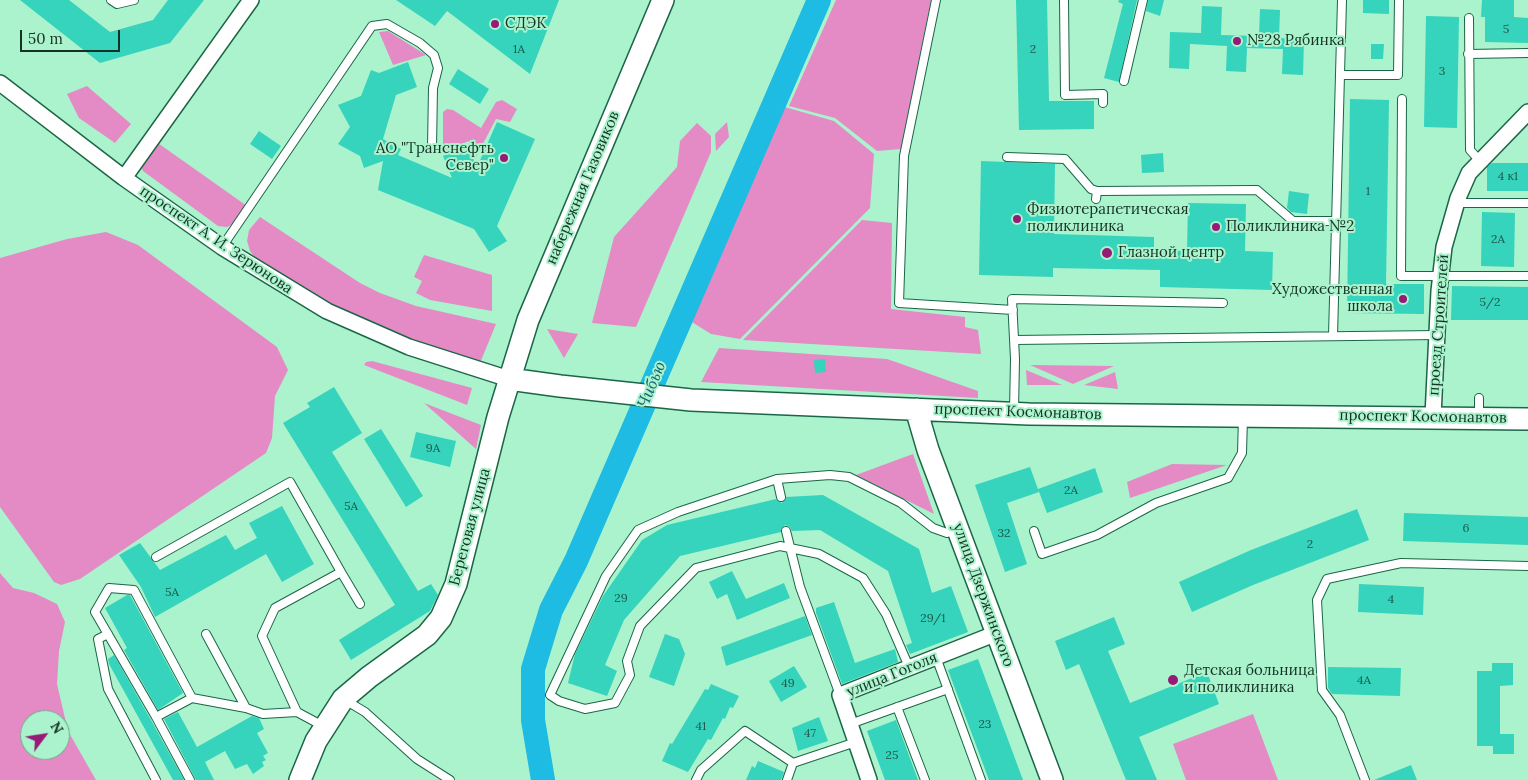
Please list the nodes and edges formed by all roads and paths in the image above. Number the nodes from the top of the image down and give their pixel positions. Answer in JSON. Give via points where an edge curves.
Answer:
{"nodes":[{"id":1,"x":112,"y":0,"type":"edge"},
{"id":2,"x":134,"y":0,"type":"edge"},
{"id":3,"x":251,"y":0,"type":"edge"},
{"id":4,"x":662,"y":0,"type":"edge"},
{"id":5,"x":936,"y":0,"type":"edge"},
{"id":6,"x":1064,"y":0,"type":"edge"},
{"id":7,"x":1143,"y":0,"type":"edge"},
{"id":8,"x":1342,"y":0,"type":"edge"},
{"id":9,"x":1399,"y":0,"type":"edge"},
{"id":10,"x":1468,"y":18,"type":"dead end"},
{"id":11,"x":1528,"y":53,"type":"edge"},
{"id":12,"x":1468,"y":54,"type":"junction"},
{"id":13,"x":1340,"y":75,"type":"junction"},
{"id":14,"x":1124,"y":81,"type":"dead end"},
{"id":15,"x":0,"y":83,"type":"edge"},
{"id":16,"x":1402,"y":99,"type":"dead end"},
{"id":17,"x":1103,"y":103,"type":"dead end"},
{"id":18,"x":1528,"y":112,"type":"edge"},
{"id":19,"x":432,"y":148,"type":"dead end"},
{"id":20,"x":1006,"y":157,"type":"dead end"},
{"id":21,"x":1480,"y":161,"type":"junction"},
{"id":22,"x":124,"y":178,"type":"junction"},
{"id":23,"x":1456,"y":203,"type":"junction"},
{"id":24,"x":1528,"y":203,"type":"edge"},
{"id":25,"x":1336,"y":221,"type":"junction"},
{"id":26,"x":222,"y":247,"type":"junction"},
{"id":27,"x":1441,"y":276,"type":"junction"},
{"id":28,"x":1528,"y":276,"type":"edge"},
{"id":29,"x":1223,"y":303,"type":"dead end"},
{"id":30,"x":1012,"y":310,"type":"junction"},
{"id":31,"x":1438,"y":335,"type":"junction"},
{"id":32,"x":1333,"y":336,"type":"junction"},
{"id":33,"x":1014,"y":340,"type":"junction"},
{"id":34,"x":509,"y":379,"type":"junction"},
{"id":35,"x":916,"y":409,"type":"junction"},
{"id":36,"x":1014,"y":414,"type":"junction"},
{"id":37,"x":1243,"y":415,"type":"junction"},
{"id":38,"x":1433,"y":416,"type":"junction"},
{"id":39,"x":1528,"y":418,"type":"edge"},
{"id":40,"x":777,"y":479,"type":"junction"},
{"id":41,"x":781,"y":497,"type":"dead end"},
{"id":42,"x":958,"y":529,"type":"junction"},
{"id":43,"x":786,"y":531,"type":"dead end"},
{"id":44,"x":1034,"y":531,"type":"dead end"},
{"id":45,"x":790,"y":548,"type":"junction"},
{"id":46,"x":156,"y":557,"type":"dead end"},
{"id":47,"x":1528,"y":566,"type":"edge"},
{"id":48,"x":341,"y":572,"type":"junction"},
{"id":49,"x":360,"y":604,"type":"dead end"},
{"id":50,"x":997,"y":633,"type":"junction"},
{"id":51,"x":108,"y":634,"type":"junction"},
{"id":52,"x":206,"y":634,"type":"dead end"},
{"id":53,"x":936,"y":657,"type":"junction"},
{"id":54,"x":909,"y":667,"type":"junction"},
{"id":55,"x":948,"y":689,"type":"junction"},
{"id":56,"x":840,"y":695,"type":"junction"},
{"id":57,"x":192,"y":698,"type":"junction"},
{"id":58,"x":343,"y":700,"type":"junction"},
{"id":59,"x":898,"y":707,"type":"junction"},
{"id":60,"x":246,"y":708,"type":"junction"},
{"id":61,"x":297,"y":712,"type":"junction"},
{"id":62,"x":156,"y":717,"type":"junction"},
{"id":63,"x":850,"y":724,"type":"junction"},
{"id":64,"x":320,"y":734,"type":"junction"},
{"id":65,"x":856,"y":742,"type":"junction"},
{"id":66,"x":793,"y":763,"type":"junction"},
{"id":67,"x":438,"y":777,"type":"edge"},
{"id":68,"x":156,"y":780,"type":"edge"},
{"id":69,"x":190,"y":780,"type":"edge"},
{"id":70,"x":300,"y":780,"type":"edge"},
{"id":71,"x":450,"y":780,"type":"edge"},
{"id":72,"x":696,"y":780,"type":"edge"},
{"id":73,"x":787,"y":780,"type":"edge"},
{"id":74,"x":869,"y":780,"type":"edge"},
{"id":75,"x":925,"y":780,"type":"edge"},
{"id":76,"x":981,"y":780,"type":"edge"},
{"id":77,"x":1052,"y":780,"type":"edge"},
{"id":78,"x":1365,"y":780,"type":"edge"}],
"edges":[{"from":1,"to":2,"type":"lane","via":[[117,4]]},
{"from":3,"to":22,"type":"street"},
{"from":4,"to":34,"type":"main road","name":"набережная Газовиков","via":[[528,320]]},
{"from":5,"to":30,"type":"lane","via":[[904,156],[899,304]]},
{"from":6,"to":17,"type":"lane","via":[[1065,95],[1103,94]]},
{"from":7,"to":14,"type":"lane"},
{"from":8,"to":13,"type":"lane"},
{"from":9,"to":13,"type":"lane","via":[[1398,75]]},
{"from":10,"to":12,"type":"lane"},
{"from":11,"to":12,"type":"lane"},
{"from":12,"to":21,"type":"lane","via":[[1470,150]]},
{"from":13,"to":25,"type":"lane"},
{"from":15,"to":22,"type":"street","name":"проспект А. И. Зерюнова"},
{"from":16,"to":27,"type":"lane","via":[[1402,276]]},
{"from":18,"to":21,"type":"street","name":"проезд Строителей"},
{"from":19,"to":26,"type":"lane","via":[[433,88],[438,68],[434,55],[387,24],[372,26]]},
{"from":20,"to":25,"type":"lane","via":[[1065,159],[1096,195],[1257,190],[1293,221]]},
{"from":21,"to":23,"type":"street","name":"проезд Строителей","via":[[1469,173]]},
{"from":22,"to":26,"type":"street","name":"проспект А. И. Зерюнова"},
{"from":23,"to":24,"type":"lane"},
{"from":23,"to":27,"type":"street","name":"проезд Строителей","via":[[1444,247]]},
{"from":25,"to":32,"type":"lane"},
{"from":26,"to":34,"type":"street","name":"проспект А. И. Зерюнова","via":[[327,311],[409,347]]},
{"from":27,"to":28,"type":"lane"},
{"from":27,"to":31,"type":"street","name":"проезд Строителей"},
{"from":29,"to":30,"type":"lane","via":[[1012,299]]},
{"from":30,"to":33,"type":"lane"},
{"from":31,"to":32,"type":"lane"},
{"from":31,"to":38,"type":"street","name":"проезд Строителей"},
{"from":32,"to":33,"type":"lane"},
{"from":33,"to":36,"type":"lane"},
{"from":34,"to":35,"type":"main road","name":"проспект Космонавтов","via":[[684,398]]},
{"from":34,"to":58,"type":"main road","name":"Береговая улица","via":[[456,584],[441,618],[427,635]]},
{"from":35,"to":36,"type":"main road","name":"проспект Космонавтов"},
{"from":35,"to":42,"type":"main road","name":"улица Дзержинского"},
{"from":36,"to":37,"type":"main road","name":"проспект Космонавтов"},
{"from":37,"to":38,"type":"main road","name":"проспект Космонавтов"},
{"from":37,"to":44,"type":"lane","via":[[1242,453],[1228,478],[1156,503],[1097,535],[1042,554]]},
{"from":38,"to":39,"type":"main road","name":"проспект Космонавтов","via":[[1479,408]]},
{"from":40,"to":41,"type":"lane"},
{"from":40,"to":42,"type":"lane","via":[[848,477],[901,503],[933,528],[947,533]]},
{"from":40,"to":45,"type":"lane","via":[[678,512],[638,530],[606,576],[550,695],[585,709],[615,703],[630,675],[627,661],[640,626],[696,568],[780,546]]},
{"from":42,"to":50,"type":"main road","name":"улица Дзержинского"},
{"from":43,"to":45,"type":"lane"},
{"from":45,"to":54,"type":"lane","via":[[819,554],[863,578],[886,614]]},
{"from":45,"to":56,"type":"lane","via":[[800,587]]},
{"from":46,"to":48,"type":"lane","via":[[290,482]]},
{"from":47,"to":78,"type":"lane","via":[[1401,563],[1327,579],[1318,600],[1322,690],[1340,715]]},
{"from":48,"to":49,"type":"lane"},
{"from":48,"to":61,"type":"lane","via":[[274,608],[262,636]]},
{"from":50,"to":53,"type":"street","name":"улица Гоголя"},
{"from":50,"to":77,"type":"main road","name":"улица Дзержинского"},
{"from":51,"to":57,"type":"lane","via":[[95,612],[109,588],[134,590]]},
{"from":51,"to":62,"type":"lane"},
{"from":51,"to":68,"type":"lane","via":[[98,640],[108,689]]},
{"from":52,"to":60,"type":"lane"},
{"from":53,"to":54,"type":"street","name":"улица Гоголя"},
{"from":53,"to":55,"type":"lane"},
{"from":54,"to":56,"type":"street","name":"улица Гоголя"},
{"from":55,"to":59,"type":"lane"},
{"from":55,"to":76,"type":"lane"},
{"from":56,"to":63,"type":"street","name":"улица Гоголя"},
{"from":57,"to":60,"type":"lane"},
{"from":57,"to":62,"type":"lane"},
{"from":58,"to":64,"type":"main road","name":"Береговая улица"},
{"from":58,"to":67,"type":"lane","via":[[364,712]]},
{"from":59,"to":63,"type":"lane"},
{"from":59,"to":75,"type":"lane"},
{"from":60,"to":61,"type":"lane","via":[[263,714]]},
{"from":61,"to":64,"type":"lane"},
{"from":62,"to":69,"type":"lane"},
{"from":63,"to":65,"type":"street","name":"улица Гоголя"},
{"from":64,"to":70,"type":"main road","name":"Береговая улица"},
{"from":65,"to":66,"type":"lane"},
{"from":65,"to":74,"type":"street","name":"улица Гоголя"},
{"from":66,"to":72,"type":"lane","via":[[745,731],[701,770]]},
{"from":66,"to":73,"type":"lane"},
{"from":67,"to":71,"type":"lane"}]}
